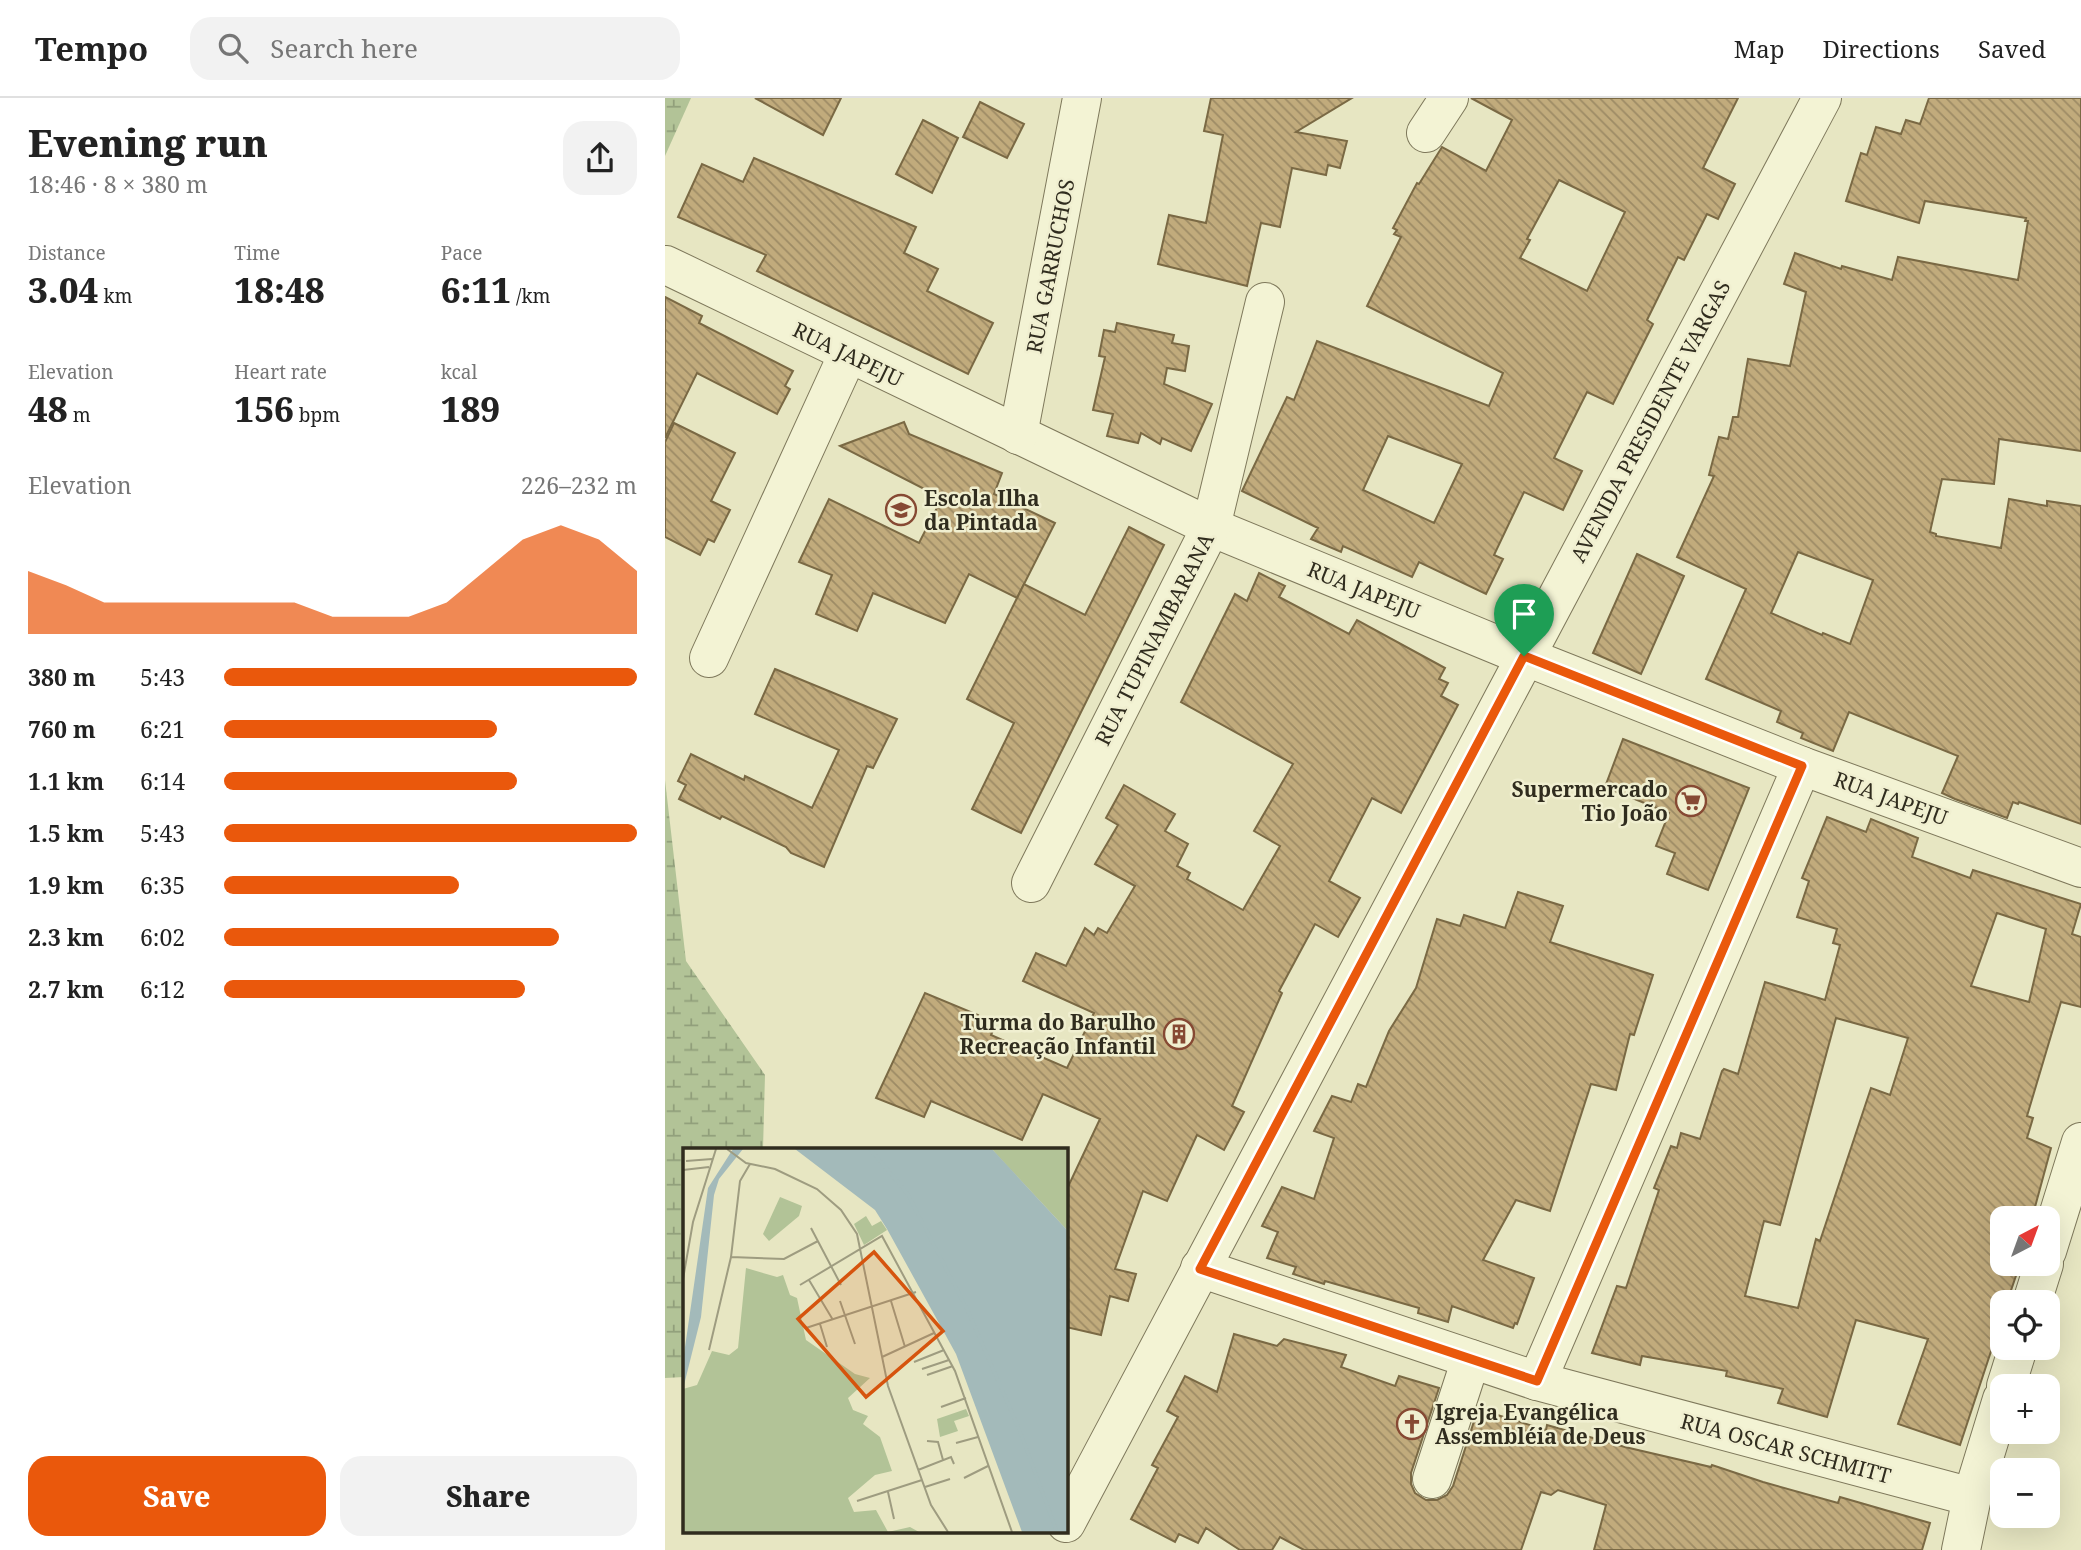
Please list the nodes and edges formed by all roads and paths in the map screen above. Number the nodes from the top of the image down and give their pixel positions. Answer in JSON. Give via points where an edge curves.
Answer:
{"nodes":[{"id":1,"x":1081,"y":98,"type":"edge"},
{"id":2,"x":1449,"y":98,"type":"edge"},
{"id":3,"x":1822,"y":98,"type":"edge"},
{"id":4,"x":1426,"y":133,"type":"dead end"},
{"id":5,"x":666,"y":265,"type":"edge"},
{"id":6,"x":1265,"y":302,"type":"dead end"},
{"id":7,"x":848,"y":354,"type":"junction"},
{"id":8,"x":1018,"y":435,"type":"junction"},
{"id":9,"x":1211,"y":527,"type":"junction"},
{"id":10,"x":1524,"y":656,"type":"junction"},
{"id":11,"x":709,"y":659,"type":"dead end"},
{"id":12,"x":1802,"y":766,"type":"junction"},
{"id":13,"x":2081,"y":868,"type":"edge"},
{"id":14,"x":1031,"y":883,"type":"dead end"},
{"id":15,"x":2081,"y":1142,"type":"edge"},
{"id":16,"x":2060,"y":1209,"type":"edge"},
{"id":17,"x":1200,"y":1269,"type":"junction"},
{"id":18,"x":1471,"y":1359,"type":"junction"},
{"id":19,"x":1537,"y":1381,"type":"junction"},
{"id":20,"x":1990,"y":1438,"type":"edge"},
{"id":21,"x":1432,"y":1479,"type":"dead end"},
{"id":22,"x":1972,"y":1497,"type":"junction"},
{"id":23,"x":1067,"y":1521,"type":"edge"},
{"id":24,"x":1060,"y":1532,"type":"edge"},
{"id":25,"x":1051,"y":1550,"type":"edge"},
{"id":26,"x":1961,"y":1550,"type":"edge"}],
"edges":[{"from":1,"to":8,"type":"street","name":"RUA GARRUCHOS"},
{"from":2,"to":4,"type":"street"},
{"from":3,"to":10,"type":"street","name":"AVENIDA PRESIDENTE VARGAS"},
{"from":5,"to":7,"type":"street","name":"RUA JAPEJU"},
{"from":6,"to":9,"type":"street","name":"RUA TUPINAMBARANA"},
{"from":7,"to":8,"type":"street","name":"RUA JAPEJU"},
{"from":7,"to":11,"type":"street"},
{"from":8,"to":9,"type":"street","name":"RUA JAPEJU"},
{"from":9,"to":10,"type":"street","name":"RUA JAPEJU"},
{"from":9,"to":14,"type":"street","name":"RUA TUPINAMBARANA"},
{"from":10,"to":12,"type":"street","name":"RUA JAPEJU"},
{"from":10,"to":17,"type":"street","name":"AVENIDA PRESIDENTE VARGAS"},
{"from":12,"to":13,"type":"street","name":"RUA JAPEJU"},
{"from":12,"to":19,"type":"street"},
{"from":15,"to":16,"type":"street"},
{"from":17,"to":18,"type":"street","name":"RUA OSCAR SCHMITT"},
{"from":17,"to":23,"type":"street","name":"AVENIDA PRESIDENTE VARGAS"},
{"from":18,"to":19,"type":"street","name":"RUA OSCAR SCHMITT"},
{"from":18,"to":21,"type":"street"},
{"from":19,"to":22,"type":"street","name":"RUA OSCAR SCHMITT"},
{"from":20,"to":22,"type":"street"},
{"from":22,"to":26,"type":"street"},
{"from":24,"to":25,"type":"street"}]}
